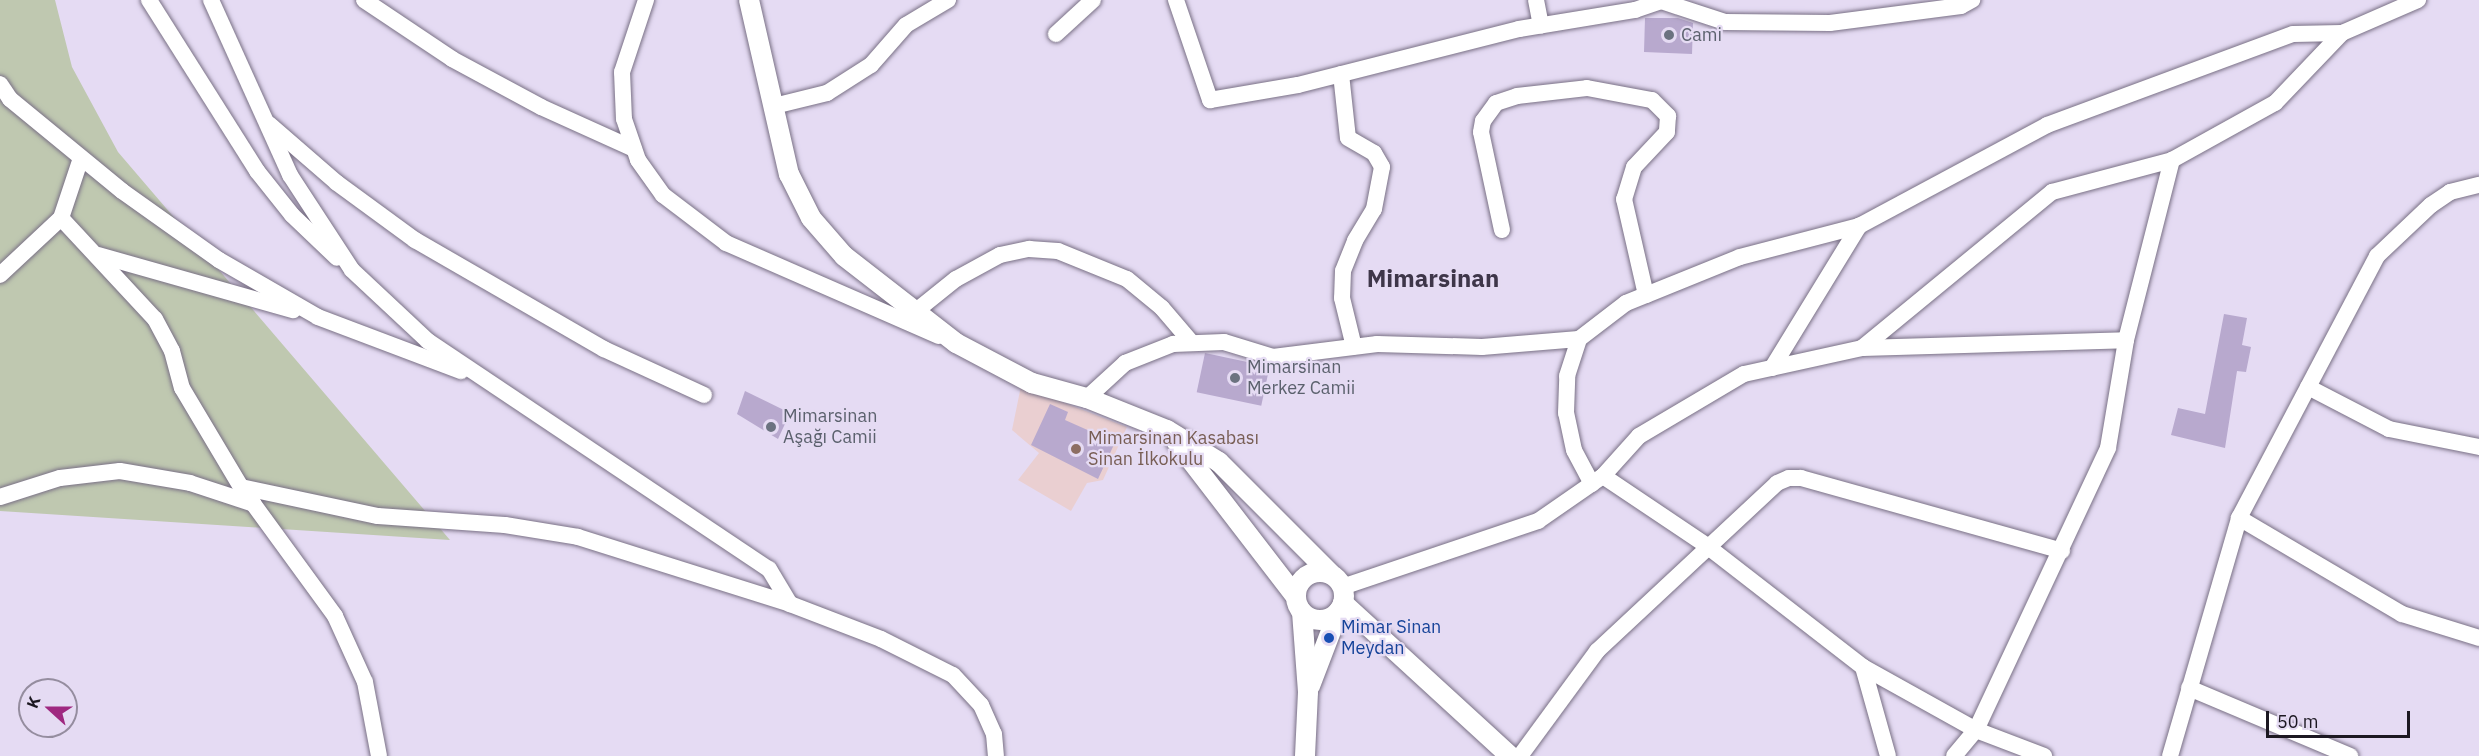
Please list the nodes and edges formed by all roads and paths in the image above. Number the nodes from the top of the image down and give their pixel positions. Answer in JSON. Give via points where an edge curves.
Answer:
{"nodes":[{"id":1,"x":149,"y":0,"type":"edge"},
{"id":2,"x":211,"y":0,"type":"edge"},
{"id":3,"x":364,"y":0,"type":"edge"},
{"id":4,"x":646,"y":0,"type":"edge"},
{"id":5,"x":948,"y":0,"type":"edge"},
{"id":6,"x":1093,"y":0,"type":"edge"},
{"id":7,"x":1176,"y":0,"type":"edge"},
{"id":8,"x":1536,"y":0,"type":"edge"},
{"id":9,"x":1663,"y":0,"type":"edge"},
{"id":10,"x":1972,"y":0,"type":"edge"},
{"id":11,"x":2418,"y":0,"type":"edge"},
{"id":12,"x":754,"y":3,"type":"edge"},
{"id":13,"x":1541,"y":26,"type":"junction"},
{"id":14,"x":2342,"y":33,"type":"junction"},
{"id":15,"x":1056,"y":34,"type":"dead end"},
{"id":16,"x":1341,"y":74,"type":"junction"},
{"id":17,"x":0,"y":84,"type":"edge"},
{"id":18,"x":774,"y":106,"type":"junction"},
{"id":19,"x":264,"y":120,"type":"junction"},
{"id":20,"x":634,"y":149,"type":"junction"},
{"id":21,"x":81,"y":158,"type":"junction"},
{"id":22,"x":2172,"y":160,"type":"junction"},
{"id":23,"x":2479,"y":185,"type":"edge"},
{"id":24,"x":61,"y":218,"type":"junction"},
{"id":25,"x":1859,"y":226,"type":"junction"},
{"id":26,"x":1502,"y":230,"type":"dead end"},
{"id":27,"x":97,"y":255,"type":"junction"},
{"id":28,"x":352,"y":270,"type":"junction"},
{"id":29,"x":0,"y":275,"type":"edge"},
{"id":30,"x":1646,"y":295,"type":"junction"},
{"id":31,"x":916,"y":311,"type":"junction"},
{"id":32,"x":318,"y":317,"type":"junction"},
{"id":33,"x":1578,"y":339,"type":"junction"},
{"id":34,"x":2127,"y":340,"type":"junction"},
{"id":35,"x":956,"y":343,"type":"junction"},
{"id":36,"x":1192,"y":343,"type":"junction"},
{"id":37,"x":1354,"y":346,"type":"junction"},
{"id":38,"x":1862,"y":348,"type":"junction"},
{"id":39,"x":1772,"y":368,"type":"junction"},
{"id":40,"x":484,"y":380,"type":"junction"},
{"id":41,"x":2308,"y":387,"type":"junction"},
{"id":42,"x":704,"y":395,"type":"dead end"},
{"id":43,"x":1087,"y":398,"type":"junction"},
{"id":44,"x":1167,"y":430,"type":"junction"},
{"id":45,"x":2479,"y":447,"type":"edge"},
{"id":46,"x":1598,"y":480,"type":"junction"},
{"id":47,"x":241,"y":487,"type":"junction"},
{"id":48,"x":0,"y":497,"type":"edge"},
{"id":49,"x":254,"y":504,"type":"junction"},
{"id":50,"x":2239,"y":518,"type":"junction"},
{"id":51,"x":1707,"y":546,"type":"junction"},
{"id":52,"x":2062,"y":551,"type":"junction"},
{"id":53,"x":1339,"y":594,"type":"junction"},
{"id":54,"x":790,"y":604,"type":"junction"},
{"id":55,"x":1299,"y":604,"type":"junction"},
{"id":56,"x":2479,"y":638,"type":"edge"},
{"id":57,"x":1863,"y":667,"type":"junction"},
{"id":58,"x":2189,"y":688,"type":"junction"},
{"id":59,"x":1308,"y":692,"type":"junction"},
{"id":60,"x":1976,"y":730,"type":"junction"},
{"id":61,"x":380,"y":756,"type":"edge"},
{"id":62,"x":996,"y":756,"type":"edge"},
{"id":63,"x":1305,"y":756,"type":"edge"},
{"id":64,"x":1510,"y":756,"type":"edge"},
{"id":65,"x":1520,"y":756,"type":"edge"},
{"id":66,"x":1888,"y":756,"type":"edge"},
{"id":67,"x":1954,"y":756,"type":"edge"},
{"id":68,"x":2044,"y":756,"type":"edge"},
{"id":69,"x":2170,"y":756,"type":"edge"},
{"id":70,"x":2350,"y":756,"type":"edge"}],
"edges":[{"from":1,"to":28,"type":"street","via":[[268,186],[311,234]]},
{"from":2,"to":19,"type":"street"},
{"from":3,"to":20,"type":"street","via":[[452,59],[541,107]]},
{"from":4,"to":20,"type":"street","via":[[622,72],[624,119]]},
{"from":5,"to":18,"type":"street","via":[[906,25],[871,65],[827,93]]},
{"from":6,"to":15,"type":"street"},
{"from":7,"to":16,"type":"street","via":[[1210,100]]},
{"from":8,"to":13,"type":"street"},
{"from":9,"to":10,"type":"street","via":[[1725,22],[1830,23],[1961,6]]},
{"from":9,"to":13,"type":"street","via":[[1635,10]]},
{"from":11,"to":14,"type":"street"},
{"from":12,"to":18,"type":"street"},
{"from":13,"to":16,"type":"street"},
{"from":14,"to":22,"type":"street","via":[[2275,103]]},
{"from":14,"to":25,"type":"street","via":[[2293,34],[2047,125]]},
{"from":16,"to":37,"type":"street","via":[[1348,138],[1374,153],[1382,167],[1374,209],[1355,240],[1343,271],[1342,298]]},
{"from":17,"to":21,"type":"street","via":[[10,99]]},
{"from":18,"to":31,"type":"street","via":[[789,174],[812,218],[844,256]]},
{"from":19,"to":28,"type":"street","via":[[290,175]]},
{"from":19,"to":42,"type":"street","via":[[337,183],[415,240],[604,349]]},
{"from":20,"to":35,"type":"street","via":[[663,195],[726,243]]},
{"from":21,"to":24,"type":"street"},
{"from":21,"to":32,"type":"street","via":[[219,260]]},
{"from":22,"to":34,"type":"street"},
{"from":22,"to":38,"type":"street","via":[[2052,192]]},
{"from":23,"to":41,"type":"street","via":[[2450,192],[2377,256]]},
{"from":24,"to":27,"type":"street"},
{"from":24,"to":29,"type":"street"},
{"from":25,"to":30,"type":"street","via":[[1740,257]]},
{"from":25,"to":39,"type":"street"},
{"from":26,"to":30,"type":"street","via":[[1481,132],[1496,104],[1517,96],[1587,88],[1652,100],[1668,116],[1667,132],[1634,167],[1624,200]]},
{"from":27,"to":32,"type":"street"},
{"from":27,"to":47,"type":"street","via":[[155,319],[172,351],[182,388]]},
{"from":28,"to":40,"type":"street","via":[[428,341]]},
{"from":30,"to":33,"type":"street","via":[[1626,303]]},
{"from":31,"to":35,"type":"street"},
{"from":31,"to":36,"type":"street","via":[[956,279],[1000,255],[1029,249],[1058,251],[1127,279],[1162,308]]},
{"from":32,"to":40,"type":"street"},
{"from":33,"to":37,"type":"street","via":[[1482,347]]},
{"from":33,"to":46,"type":"street","via":[[1567,376],[1566,414],[1574,450]]},
{"from":34,"to":38,"type":"street"},
{"from":34,"to":52,"type":"street","via":[[2108,448]]},
{"from":35,"to":43,"type":"street","via":[[1032,383]]},
{"from":36,"to":37,"type":"street","via":[[1224,342],[1273,357]]},
{"from":36,"to":43,"type":"street","via":[[1173,344],[1125,363]]},
{"from":38,"to":39,"type":"street"},
{"from":39,"to":46,"type":"street","via":[[1744,374],[1639,436]]},
{"from":40,"to":54,"type":"street","via":[[770,568]]},
{"from":41,"to":45,"type":"street","via":[[2389,429]]},
{"from":41,"to":50,"type":"street"},
{"from":43,"to":44,"type":"street"},
{"from":44,"to":53,"type":"street","via":[[1219,462]]},
{"from":44,"to":55,"type":"street"},
{"from":46,"to":51,"type":"street"},
{"from":46,"to":53,"type":"street","via":[[1538,521]]},
{"from":47,"to":49,"type":"street"},
{"from":47,"to":54,"type":"street","via":[[366,514],[506,525],[578,537]]},
{"from":48,"to":49,"type":"street","via":[[60,478],[120,471],[190,483]]},
{"from":49,"to":61,"type":"street","via":[[344,633],[365,682]]},
{"from":50,"to":56,"type":"street","via":[[2402,614]]},
{"from":50,"to":58,"type":"street"},
{"from":51,"to":52,"type":"street","via":[[1778,483],[1801,478]]},
{"from":51,"to":57,"type":"street"},
{"from":51,"to":65,"type":"street","via":[[1597,651]]},
{"from":52,"to":60,"type":"street"},
{"from":53,"to":55,"type":"street","via":[[1325,619]]},
{"from":53,"to":55,"type":"street","via":[[1307,576]]},
{"from":53,"to":59,"type":"street"},
{"from":53,"to":64,"type":"street"},
{"from":54,"to":62,"type":"street","via":[[881,639],[953,675],[985,712],[994,734]]},
{"from":55,"to":59,"type":"street"},
{"from":57,"to":60,"type":"street"},
{"from":57,"to":66,"type":"street"},
{"from":58,"to":69,"type":"street"},
{"from":58,"to":70,"type":"street"},
{"from":59,"to":63,"type":"street"},
{"from":60,"to":67,"type":"street"},
{"from":60,"to":68,"type":"street"}]}
